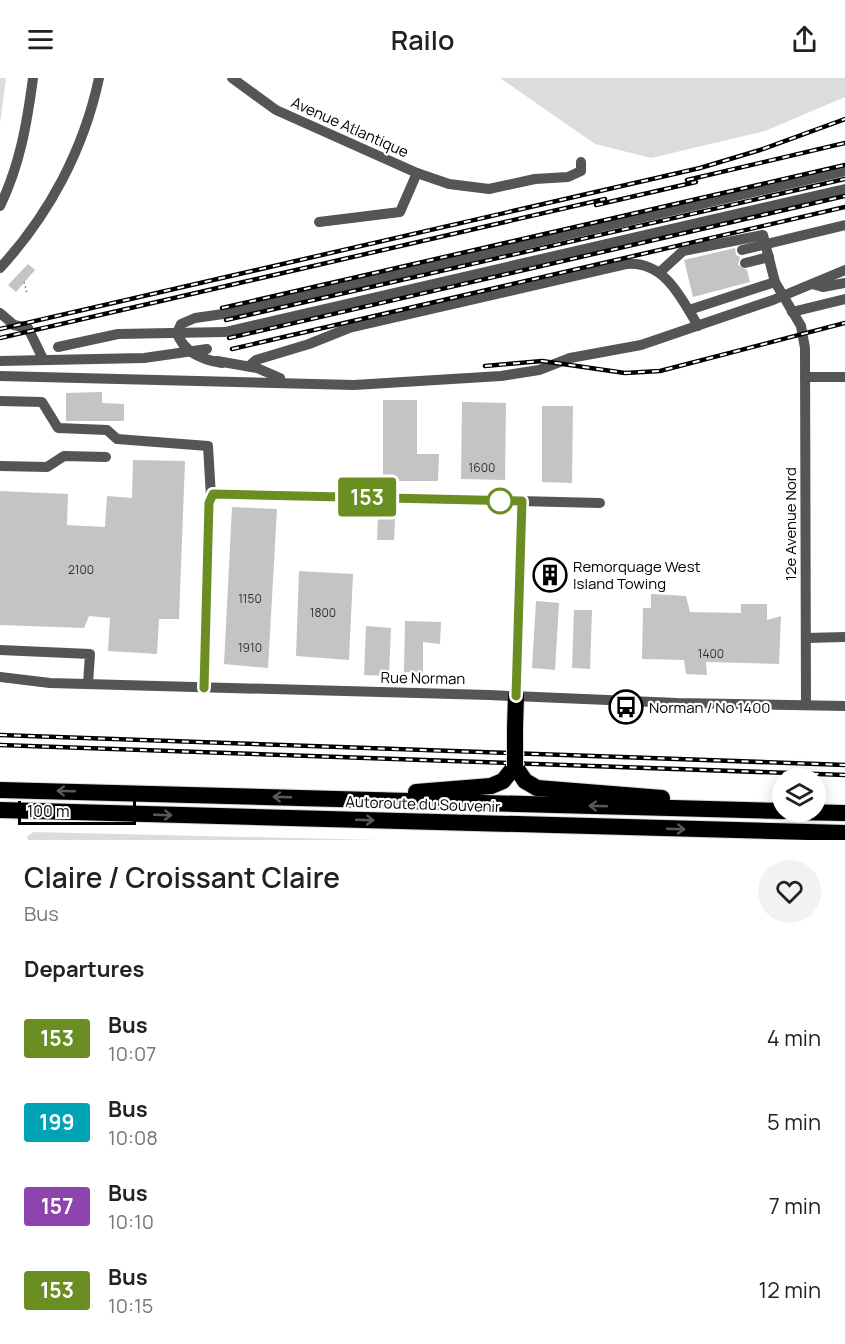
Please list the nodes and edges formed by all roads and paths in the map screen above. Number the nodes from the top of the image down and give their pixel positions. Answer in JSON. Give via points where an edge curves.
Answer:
{"nodes":[{"id":1,"x":33,"y":78,"type":"edge"},
{"id":2,"x":99,"y":78,"type":"edge"},
{"id":3,"x":232,"y":78,"type":"edge"},
{"id":4,"x":581,"y":162,"type":"dead end"},
{"id":5,"x":845,"y":171,"type":"edge"},
{"id":6,"x":417,"y":173,"type":"junction"},
{"id":7,"x":845,"y":189,"type":"edge"},
{"id":8,"x":0,"y":206,"type":"edge"},
{"id":9,"x":320,"y":222,"type":"dead end"},
{"id":10,"x":845,"y":225,"type":"edge"},
{"id":11,"x":767,"y":244,"type":"junction"},
{"id":12,"x":742,"y":250,"type":"dead end"},
{"id":13,"x":769,"y":257,"type":"junction"},
{"id":14,"x":745,"y":263,"type":"dead end"},
{"id":15,"x":0,"y":268,"type":"edge"},
{"id":16,"x":845,"y":270,"type":"edge"},
{"id":17,"x":660,"y":272,"type":"junction"},
{"id":18,"x":24,"y":282,"type":"dead end"},
{"id":19,"x":775,"y":282,"type":"junction"},
{"id":20,"x":812,"y":284,"type":"junction"},
{"id":21,"x":845,"y":284,"type":"edge"},
{"id":22,"x":27,"y":293,"type":"dead end"},
{"id":23,"x":782,"y":297,"type":"junction"},
{"id":24,"x":845,"y":299,"type":"edge"},
{"id":25,"x":689,"y":310,"type":"junction"},
{"id":26,"x":792,"y":312,"type":"junction"},
{"id":27,"x":0,"y":313,"type":"edge"},
{"id":28,"x":223,"y":314,"type":"junction"},
{"id":29,"x":698,"y":326,"type":"junction"},
{"id":30,"x":177,"y":333,"type":"junction"},
{"id":31,"x":207,"y":334,"type":"junction"},
{"id":32,"x":58,"y":347,"type":"dead end"},
{"id":33,"x":207,"y":349,"type":"junction"},
{"id":34,"x":192,"y":353,"type":"junction"},
{"id":35,"x":43,"y":358,"type":"junction"},
{"id":36,"x":0,"y":361,"type":"edge"},
{"id":37,"x":222,"y":363,"type":"junction"},
{"id":38,"x":249,"y":366,"type":"junction"},
{"id":39,"x":0,"y":376,"type":"edge"},
{"id":40,"x":805,"y":377,"type":"junction"},
{"id":41,"x":845,"y":377,"type":"edge"},
{"id":42,"x":279,"y":383,"type":"junction"},
{"id":43,"x":0,"y":401,"type":"edge"},
{"id":44,"x":106,"y":457,"type":"dead end"},
{"id":45,"x":0,"y":466,"type":"edge"},
{"id":46,"x":211,"y":497,"type":"junction"},
{"id":47,"x":522,"y":501,"type":"junction"},
{"id":48,"x":600,"y":503,"type":"dead end"},
{"id":49,"x":845,"y":637,"type":"edge"},
{"id":50,"x":806,"y":638,"type":"junction"},
{"id":51,"x":0,"y":650,"type":"edge"},
{"id":52,"x":0,"y":676,"type":"edge"},
{"id":53,"x":88,"y":684,"type":"junction"},
{"id":54,"x":204,"y":688,"type":"junction"},
{"id":55,"x":516,"y":696,"type":"junction"},
{"id":56,"x":806,"y":705,"type":"junction"},
{"id":57,"x":845,"y":706,"type":"edge"},
{"id":58,"x":514,"y":769,"type":"junction"},
{"id":59,"x":0,"y":790,"type":"edge"},
{"id":60,"x":341,"y":799,"type":"junction"},
{"id":61,"x":0,"y":810,"type":"edge"},
{"id":62,"x":772,"y":810,"type":"edge"},
{"id":63,"x":772,"y":811,"type":"edge"},
{"id":64,"x":826,"y":813,"type":"edge"},
{"id":65,"x":845,"y":813,"type":"edge"},
{"id":66,"x":845,"y":833,"type":"edge"}],
"edges":[{"from":1,"to":8,"type":"street","via":[[19,155]]},
{"from":2,"to":15,"type":"street","via":[[83,134],[68,167],[32,229]]},
{"from":3,"to":6,"type":"street","name":"Avenue Atlantique","via":[[276,110]]},
{"from":4,"to":6,"type":"street","via":[[581,171],[574,176],[489,189],[449,184]]},
{"from":5,"to":28,"type":"street"},
{"from":6,"to":9,"type":"street","name":"Avenue Atlantique","via":[[405,206],[397,213]]},
{"from":7,"to":31,"type":"street"},
{"from":10,"to":11,"type":"street"},
{"from":11,"to":12,"type":"street"},
{"from":11,"to":13,"type":"street"},
{"from":11,"to":17,"type":"street","via":[[764,236],[758,234],[682,252]]},
{"from":13,"to":14,"type":"street"},
{"from":13,"to":19,"type":"street"},
{"from":16,"to":20,"type":"street"},
{"from":17,"to":25,"type":"street"},
{"from":17,"to":38,"type":"street","via":[[645,264],[620,265],[471,299],[342,330],[256,360]]},
{"from":18,"to":22,"type":"path"},
{"from":19,"to":23,"type":"street"},
{"from":19,"to":25,"type":"street"},
{"from":20,"to":21,"type":"street"},
{"from":20,"to":23,"type":"street"},
{"from":23,"to":26,"type":"street"},
{"from":23,"to":29,"type":"street"},
{"from":24,"to":26,"type":"street"},
{"from":25,"to":29,"type":"street"},
{"from":26,"to":40,"type":"street","name":"12e Avenue Nord","via":[[805,343]]},
{"from":27,"to":35,"type":"street","via":[[14,325],[28,328]]},
{"from":28,"to":30,"type":"street","via":[[184,321]]},
{"from":28,"to":31,"type":"street","via":[[215,319]]},
{"from":29,"to":42,"type":"street","via":[[641,345],[570,357],[526,372],[410,383]]},
{"from":30,"to":31,"type":"street"},
{"from":30,"to":32,"type":"street","via":[[118,334]]},
{"from":30,"to":34,"type":"street"},
{"from":31,"to":33,"type":"street"},
{"from":33,"to":34,"type":"street"},
{"from":33,"to":37,"type":"street","via":[[212,358]]},
{"from":34,"to":35,"type":"street","via":[[144,358]]},
{"from":34,"to":37,"type":"street"},
{"from":35,"to":36,"type":"street"},
{"from":37,"to":38,"type":"street"},
{"from":38,"to":42,"type":"street","via":[[275,375],[280,378]]},
{"from":39,"to":42,"type":"street"},
{"from":40,"to":41,"type":"street"},
{"from":40,"to":50,"type":"street","name":"12e Avenue Nord"},
{"from":43,"to":46,"type":"street","via":[[42,402],[58,428],[107,430],[117,439],[208,446]]},
{"from":44,"to":45,"type":"street","via":[[64,456],[47,467]]},
{"from":46,"to":47,"type":"street","via":[[220,494]]},
{"from":46,"to":54,"type":"street"},
{"from":47,"to":48,"type":"street"},
{"from":47,"to":55,"type":"street"},
{"from":49,"to":50,"type":"street"},
{"from":50,"to":56,"type":"street","name":"12e Avenue Nord"},
{"from":51,"to":53,"type":"street","via":[[90,654]]},
{"from":52,"to":53,"type":"street","name":"Rue Norman"},
{"from":53,"to":54,"type":"street","name":"Rue Norman"},
{"from":54,"to":55,"type":"street","name":"Rue Norman"},
{"from":55,"to":56,"type":"street","name":"Rue Norman"},
{"from":55,"to":58,"type":"highway","bridge":true},
{"from":56,"to":57,"type":"street","name":"Rue Norman"},
{"from":58,"to":60,"type":"highway","via":[[503,781],[491,786]]},
{"from":58,"to":62,"type":"highway","via":[[537,788]]},
{"from":60,"to":59,"type":"highway","name":"Autoroute du Souvenir","one_way":true},
{"from":63,"to":60,"type":"highway","name":"Autoroute du Souvenir","one_way":true},
{"from":61,"to":66,"type":"highway","name":"Autoroute du Souvenir","one_way":true},
{"from":64,"to":65,"type":"highway"}]}
